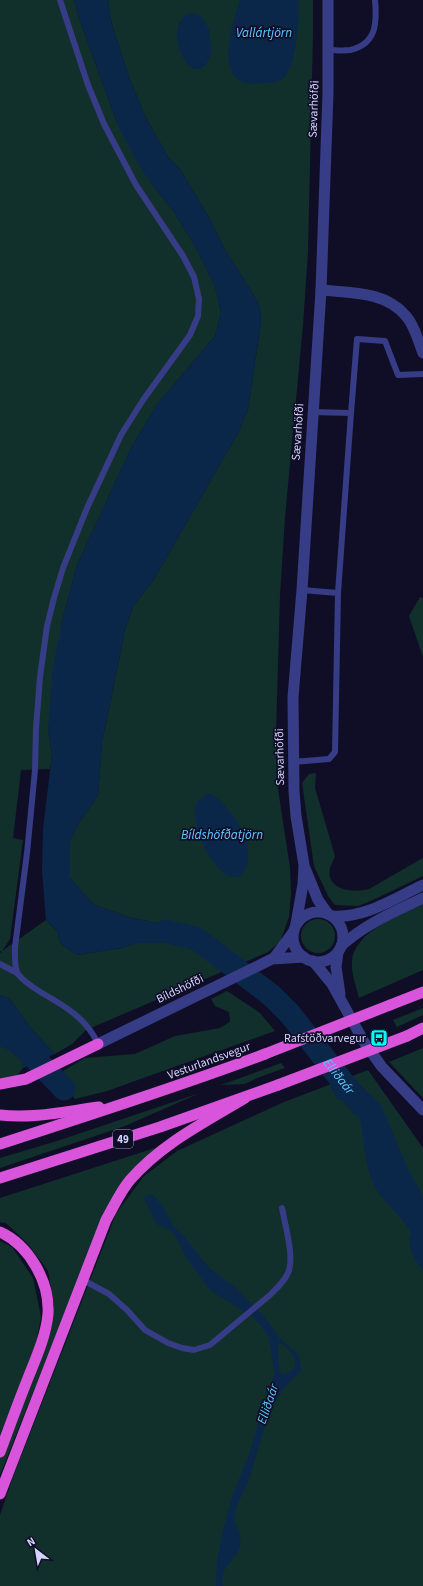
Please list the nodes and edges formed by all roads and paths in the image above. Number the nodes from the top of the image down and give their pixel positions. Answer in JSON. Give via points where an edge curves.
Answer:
{"nodes":[{"id":1,"x":60,"y":0,"type":"edge"},
{"id":2,"x":328,"y":0,"type":"edge"},
{"id":3,"x":375,"y":0,"type":"edge"},
{"id":4,"x":328,"y":50,"type":"junction"},
{"id":5,"x":321,"y":290,"type":"junction"},
{"id":6,"x":423,"y":353,"type":"edge"},
{"id":7,"x":423,"y":374,"type":"edge"},
{"id":8,"x":312,"y":412,"type":"junction"},
{"id":9,"x":351,"y":413,"type":"junction"},
{"id":10,"x":302,"y":590,"type":"junction"},
{"id":11,"x":338,"y":593,"type":"junction"},
{"id":12,"x":293,"y":762,"type":"junction"},
{"id":13,"x":304,"y":865,"type":"junction"},
{"id":14,"x":423,"y":885,"type":"edge"},
{"id":15,"x":423,"y":898,"type":"edge"},
{"id":16,"x":330,"y":915,"type":"junction"},
{"id":17,"x":295,"y":927,"type":"junction"},
{"id":18,"x":339,"y":949,"type":"junction"},
{"id":19,"x":274,"y":958,"type":"junction"},
{"id":20,"x":309,"y":959,"type":"junction"},
{"id":21,"x":0,"y":964,"type":"edge"},
{"id":22,"x":17,"y":973,"type":"junction"},
{"id":23,"x":423,"y":992,"type":"edge"},
{"id":24,"x":341,"y":1001,"type":"junction"},
{"id":25,"x":423,"y":1028,"type":"edge"},
{"id":26,"x":98,"y":1044,"type":"junction"},
{"id":27,"x":0,"y":1084,"type":"edge"},
{"id":28,"x":245,"y":1098,"type":"junction"},
{"id":29,"x":128,"y":1103,"type":"junction"},
{"id":30,"x":423,"y":1110,"type":"edge"},
{"id":31,"x":0,"y":1115,"type":"edge"},
{"id":32,"x":0,"y":1144,"type":"edge"},
{"id":33,"x":0,"y":1178,"type":"edge"},
{"id":34,"x":282,"y":1208,"type":"dead end"},
{"id":35,"x":0,"y":1232,"type":"edge"},
{"id":36,"x":83,"y":1280,"type":"junction"},
{"id":37,"x":0,"y":1452,"type":"edge"},
{"id":38,"x":0,"y":1494,"type":"edge"}],
"edges":[{"from":1,"to":22,"type":"lane","via":[[88,86],[104,124],[136,185],[194,276],[199,299],[198,316],[190,335],[143,400],[122,435],[86,508],[54,598],[40,676],[34,778],[15,947]]},
{"from":2,"to":4,"type":"street","name":"Sævarhöfði"},
{"from":3,"to":4,"type":"lane","via":[[376,20],[373,34],[365,44],[350,50]]},
{"from":4,"to":5,"type":"street","name":"Sævarhöfði"},
{"from":5,"to":6,"type":"street","via":[[364,294],[386,300],[407,317]]},
{"from":5,"to":8,"type":"street","name":"Sævarhöfði"},
{"from":7,"to":9,"type":"lane","via":[[398,375],[385,341],[357,339]]},
{"from":8,"to":9,"type":"lane"},
{"from":8,"to":10,"type":"street","name":"Sævarhöfði"},
{"from":9,"to":11,"type":"lane"},
{"from":10,"to":11,"type":"lane"},
{"from":10,"to":12,"type":"street","name":"Sævarhöfði","via":[[293,697]]},
{"from":11,"to":12,"type":"lane","via":[[335,752],[330,759]]},
{"from":12,"to":13,"type":"street","name":"Sævarhöfði","via":[[296,816]]},
{"from":13,"to":16,"type":"street","name":"Sævarhöfði","via":[[318,900]]},
{"from":13,"to":17,"type":"street","name":"Sævarhöfði"},
{"from":14,"to":16,"type":"street","name":"Bíldshöfði","via":[[357,915]]},
{"from":15,"to":18,"type":"street","name":"Bíldshöfði","via":[[369,924]]},
{"from":16,"to":17,"type":"street","name":"Bíldshöfði","via":[[314,912],[301,918]]},
{"from":16,"to":18,"type":"street","via":[[337,920],[343,933]]},
{"from":17,"to":19,"type":"street","name":"Bíldshöfði"},
{"from":17,"to":20,"type":"street","via":[[295,946],[298,952]]},
{"from":18,"to":20,"type":"street","name":"Bíldshöfði","via":[[327,960]]},
{"from":18,"to":24,"type":"street","via":[[336,967]]},
{"from":19,"to":20,"type":"street","name":"Bíldshöfði"},
{"from":19,"to":26,"type":"street","name":"Bíldshöfði"},
{"from":20,"to":24,"type":"street","via":[[332,984]]},
{"from":21,"to":22,"type":"lane"},
{"from":22,"to":26,"type":"lane","via":[[34,988],[76,1014],[87,1024]]},
{"from":23,"to":29,"type":"highway","name":"Vesturlandsvegur","bridge":true,"via":[[205,1077]]},
{"from":24,"to":30,"type":"street","via":[[364,1042],[382,1067]]},
{"from":25,"to":28,"type":"highway","number":"49","bridge":true},
{"from":26,"to":27,"type":"highway","via":[[26,1079]]},
{"from":28,"to":33,"type":"highway","number":"49"},
{"from":28,"to":36,"type":"highway","via":[[173,1141],[130,1180],[106,1220]]},
{"from":29,"to":31,"type":"highway","via":[[47,1114]]},
{"from":29,"to":32,"type":"highway","name":"Vesturlandsvegur"},
{"from":34,"to":36,"type":"lane","via":[[290,1259],[290,1266],[284,1279],[270,1295],[229,1330],[202,1348],[182,1348],[145,1330],[108,1294]]},
{"from":35,"to":37,"type":"highway","via":[[22,1247],[32,1261],[46,1292],[48,1314],[41,1344]]},
{"from":36,"to":38,"type":"highway"}]}
